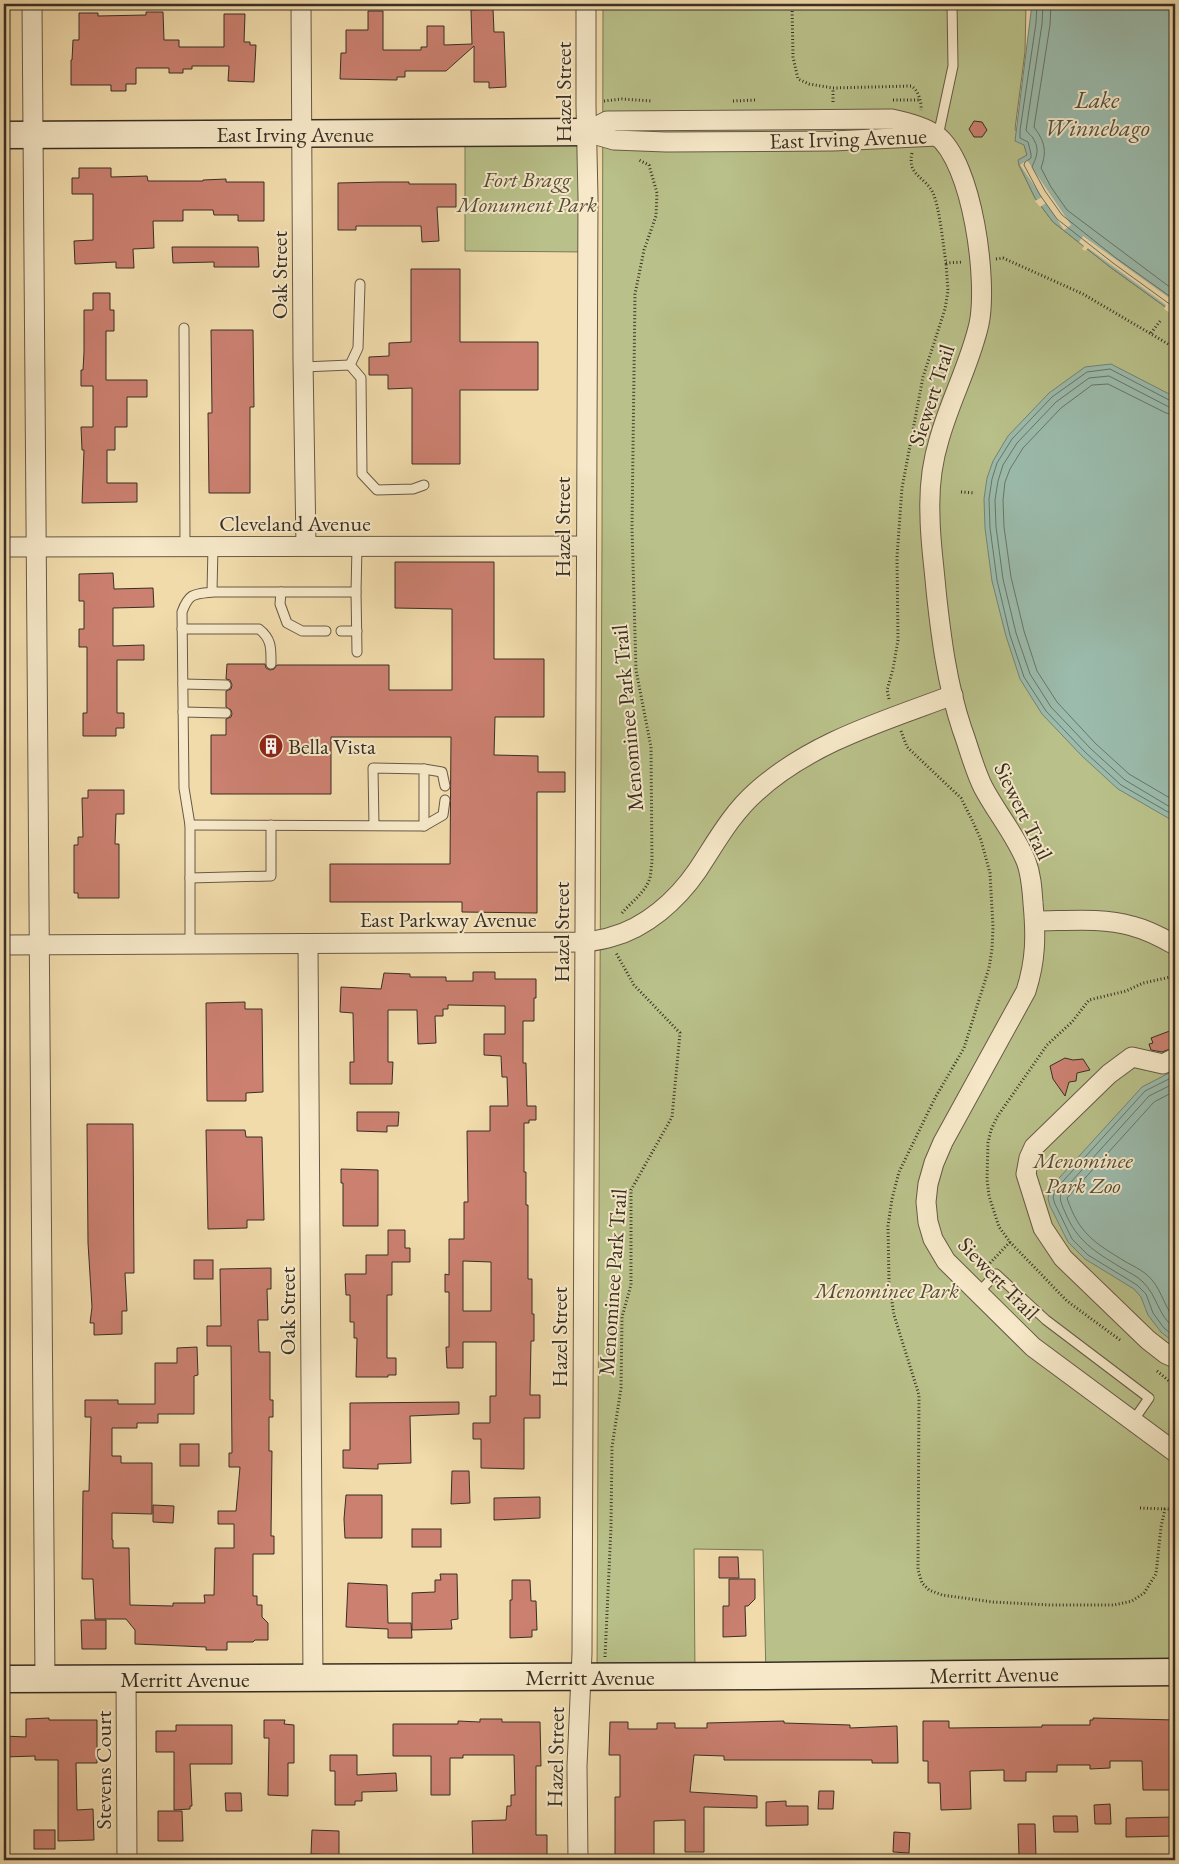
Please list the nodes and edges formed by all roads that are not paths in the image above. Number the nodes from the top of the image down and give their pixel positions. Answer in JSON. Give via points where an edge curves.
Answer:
{"nodes":[{"id":1,"x":32,"y":4,"type":"edge"},
{"id":2,"x":301,"y":4,"type":"edge"},
{"id":3,"x":586,"y":4,"type":"edge"},
{"id":4,"x":952,"y":4,"type":"edge"},
{"id":5,"x":586,"y":132,"type":"junction"},
{"id":6,"x":302,"y":134,"type":"junction"},
{"id":7,"x":4,"y":135,"type":"edge"},
{"id":8,"x":32,"y":135,"type":"junction"},
{"id":9,"x":938,"y":136,"type":"junction"},
{"id":10,"x":360,"y":284,"type":"dead end"},
{"id":11,"x":184,"y":328,"type":"dead end"},
{"id":12,"x":350,"y":366,"type":"junction"},
{"id":13,"x":303,"y":367,"type":"junction"},
{"id":14,"x":424,"y":485,"type":"dead end"},
{"id":15,"x":185,"y":546,"type":"junction"},
{"id":16,"x":213,"y":546,"type":"junction"},
{"id":17,"x":306,"y":546,"type":"junction"},
{"id":18,"x":586,"y":546,"type":"junction"},
{"id":19,"x":4,"y":547,"type":"edge"},
{"id":20,"x":37,"y":547,"type":"junction"},
{"id":21,"x":357,"y":547,"type":"junction"},
{"id":22,"x":212,"y":592,"type":"junction"},
{"id":23,"x":280,"y":592,"type":"junction"},
{"id":24,"x":356,"y":592,"type":"junction"},
{"id":25,"x":182,"y":629,"type":"junction"},
{"id":26,"x":326,"y":631,"type":"dead end"},
{"id":27,"x":341,"y":631,"type":"dead end"},
{"id":28,"x":357,"y":631,"type":"junction"},
{"id":29,"x":357,"y":652,"type":"dead end"},
{"id":30,"x":271,"y":664,"type":"dead end"},
{"id":31,"x":183,"y":684,"type":"junction"},
{"id":32,"x":226,"y":685,"type":"dead end"},
{"id":33,"x":953,"y":695,"type":"junction"},
{"id":34,"x":183,"y":712,"type":"junction"},
{"id":35,"x":226,"y":713,"type":"dead end"},
{"id":36,"x":424,"y":769,"type":"junction"},
{"id":37,"x":445,"y":786,"type":"dead end"},
{"id":38,"x":446,"y":800,"type":"dead end"},
{"id":39,"x":190,"y":825,"type":"junction"},
{"id":40,"x":271,"y":825,"type":"junction"},
{"id":41,"x":374,"y":826,"type":"junction"},
{"id":42,"x":424,"y":826,"type":"junction"},
{"id":43,"x":190,"y":878,"type":"junction"},
{"id":44,"x":1035,"y":921,"type":"junction"},
{"id":45,"x":585,"y":942,"type":"junction"},
{"id":46,"x":190,"y":944,"type":"junction"},
{"id":47,"x":308,"y":944,"type":"junction"},
{"id":48,"x":4,"y":945,"type":"edge"},
{"id":49,"x":1175,"y":945,"type":"edge"},
{"id":50,"x":40,"y":946,"type":"junction"},
{"id":51,"x":1175,"y":1058,"type":"edge"},
{"id":52,"x":978,"y":1292,"type":"junction"},
{"id":53,"x":1175,"y":1358,"type":"edge"},
{"id":54,"x":1133,"y":1421,"type":"junction"},
{"id":55,"x":1175,"y":1452,"type":"edge"},
{"id":56,"x":1175,"y":1672,"type":"edge"},
{"id":57,"x":580,"y":1676,"type":"junction"},
{"id":58,"x":313,"y":1678,"type":"junction"},
{"id":59,"x":4,"y":1679,"type":"edge"},
{"id":60,"x":45,"y":1679,"type":"junction"},
{"id":61,"x":126,"y":1679,"type":"junction"},
{"id":62,"x":127,"y":1860,"type":"edge"},
{"id":63,"x":578,"y":1860,"type":"edge"}],
"edges":[{"from":1,"to":8,"type":"street"},
{"from":2,"to":6,"type":"street","name":"Oak Street"},
{"from":3,"to":5,"type":"street","name":"Hazel Street"},
{"from":4,"to":9,"type":"lane","via":[[953,66]]},
{"from":5,"to":6,"type":"street","name":"East Irving Avenue"},
{"from":5,"to":9,"type":"street","name":"East Irving Avenue","via":[[614,140],[666,142],[832,141]]},
{"from":5,"to":9,"type":"street","name":"East Irving Avenue","via":[[607,120],[878,118],[918,126]]},
{"from":5,"to":18,"type":"street","name":"Hazel Street"},
{"from":6,"to":8,"type":"street","name":"East Irving Avenue"},
{"from":6,"to":13,"type":"street","name":"Oak Street"},
{"from":7,"to":8,"type":"street","name":"East Irving Avenue"},
{"from":8,"to":20,"type":"street"},
{"from":9,"to":33,"type":"street","name":"Siewert Trail","via":[[959,166],[964,180],[980,261],[982,308],[970,359],[938,440],[931,488],[932,549],[943,650]]},
{"from":10,"to":12,"type":"lane","via":[[358,348]]},
{"from":11,"to":15,"type":"lane"},
{"from":12,"to":13,"type":"lane"},
{"from":12,"to":14,"type":"lane","via":[[361,378],[362,474],[377,490],[413,489]]},
{"from":13,"to":17,"type":"street","name":"Oak Street"},
{"from":15,"to":16,"type":"street","name":"Cleveland Avenue"},
{"from":15,"to":20,"type":"street","name":"Cleveland Avenue"},
{"from":16,"to":17,"type":"street","name":"Cleveland Avenue"},
{"from":16,"to":22,"type":"lane"},
{"from":17,"to":21,"type":"street","name":"Cleveland Avenue"},
{"from":18,"to":21,"type":"street","name":"Cleveland Avenue"},
{"from":18,"to":45,"type":"street","name":"Hazel Street"},
{"from":19,"to":20,"type":"street","name":"Cleveland Avenue"},
{"from":20,"to":50,"type":"street"},
{"from":21,"to":24,"type":"lane"},
{"from":22,"to":23,"type":"lane"},
{"from":22,"to":25,"type":"lane","via":[[195,594],[186,600]]},
{"from":23,"to":24,"type":"lane"},
{"from":23,"to":26,"type":"lane","via":[[280,604],[287,623],[302,631]]},
{"from":24,"to":28,"type":"lane"},
{"from":25,"to":30,"type":"lane","via":[[259,629],[270,642]]},
{"from":25,"to":31,"type":"lane"},
{"from":27,"to":28,"type":"lane"},
{"from":28,"to":29,"type":"lane"},
{"from":31,"to":32,"type":"lane"},
{"from":31,"to":34,"type":"lane"},
{"from":33,"to":44,"type":"street","name":"Siewert Trail","via":[[979,777],[1026,861]]},
{"from":33,"to":45,"type":"street","name":"East Parkway Avenue","via":[[895,716],[797,760],[739,809],[696,872],[658,913],[616,936]]},
{"from":34,"to":35,"type":"lane"},
{"from":34,"to":39,"type":"lane","via":[[184,788]]},
{"from":36,"to":37,"type":"lane","via":[[442,772]]},
{"from":36,"to":41,"type":"lane","via":[[374,768]]},
{"from":36,"to":42,"type":"lane"},
{"from":38,"to":42,"type":"lane","via":[[443,816]]},
{"from":39,"to":40,"type":"lane"},
{"from":39,"to":43,"type":"lane"},
{"from":40,"to":41,"type":"lane"},
{"from":40,"to":43,"type":"lane","via":[[271,876]]},
{"from":41,"to":42,"type":"lane"},
{"from":43,"to":46,"type":"lane"},
{"from":44,"to":49,"type":"street","via":[[1107,921],[1132,925]]},
{"from":44,"to":52,"type":"street","name":"Siewert Trail","via":[[1036,948],[1026,991],[943,1142],[928,1184],[928,1222],[934,1239],[946,1261]]},
{"from":45,"to":47,"type":"street","name":"East Parkway Avenue"},
{"from":45,"to":57,"type":"street","name":"Hazel Street"},
{"from":46,"to":47,"type":"street","name":"East Parkway Avenue"},
{"from":46,"to":50,"type":"street","name":"East Parkway Avenue"},
{"from":47,"to":58,"type":"street","name":"Oak Street"},
{"from":48,"to":50,"type":"street","name":"East Parkway Avenue"},
{"from":50,"to":60,"type":"street"},
{"from":51,"to":53,"type":"street","via":[[1163,1064],[1132,1058],[1109,1074],[1034,1147],[1026,1174],[1043,1228],[1063,1258],[1148,1340]]},
{"from":52,"to":54,"type":"street","name":"Siewert Trail","via":[[1033,1347]]},
{"from":52,"to":54,"type":"lane","via":[[996,1274],[1046,1320],[1149,1398]]},
{"from":54,"to":55,"type":"street","name":"Siewert Trail"},
{"from":56,"to":57,"type":"street","name":"Merritt Avenue"},
{"from":57,"to":58,"type":"street","name":"Merritt Avenue"},
{"from":57,"to":63,"type":"street","name":"Hazel Street"},
{"from":58,"to":61,"type":"street","name":"Merritt Avenue"},
{"from":59,"to":60,"type":"street","name":"Merritt Avenue"},
{"from":60,"to":61,"type":"street","name":"Merritt Avenue"},
{"from":61,"to":62,"type":"street","name":"Stevens Court"}]}
